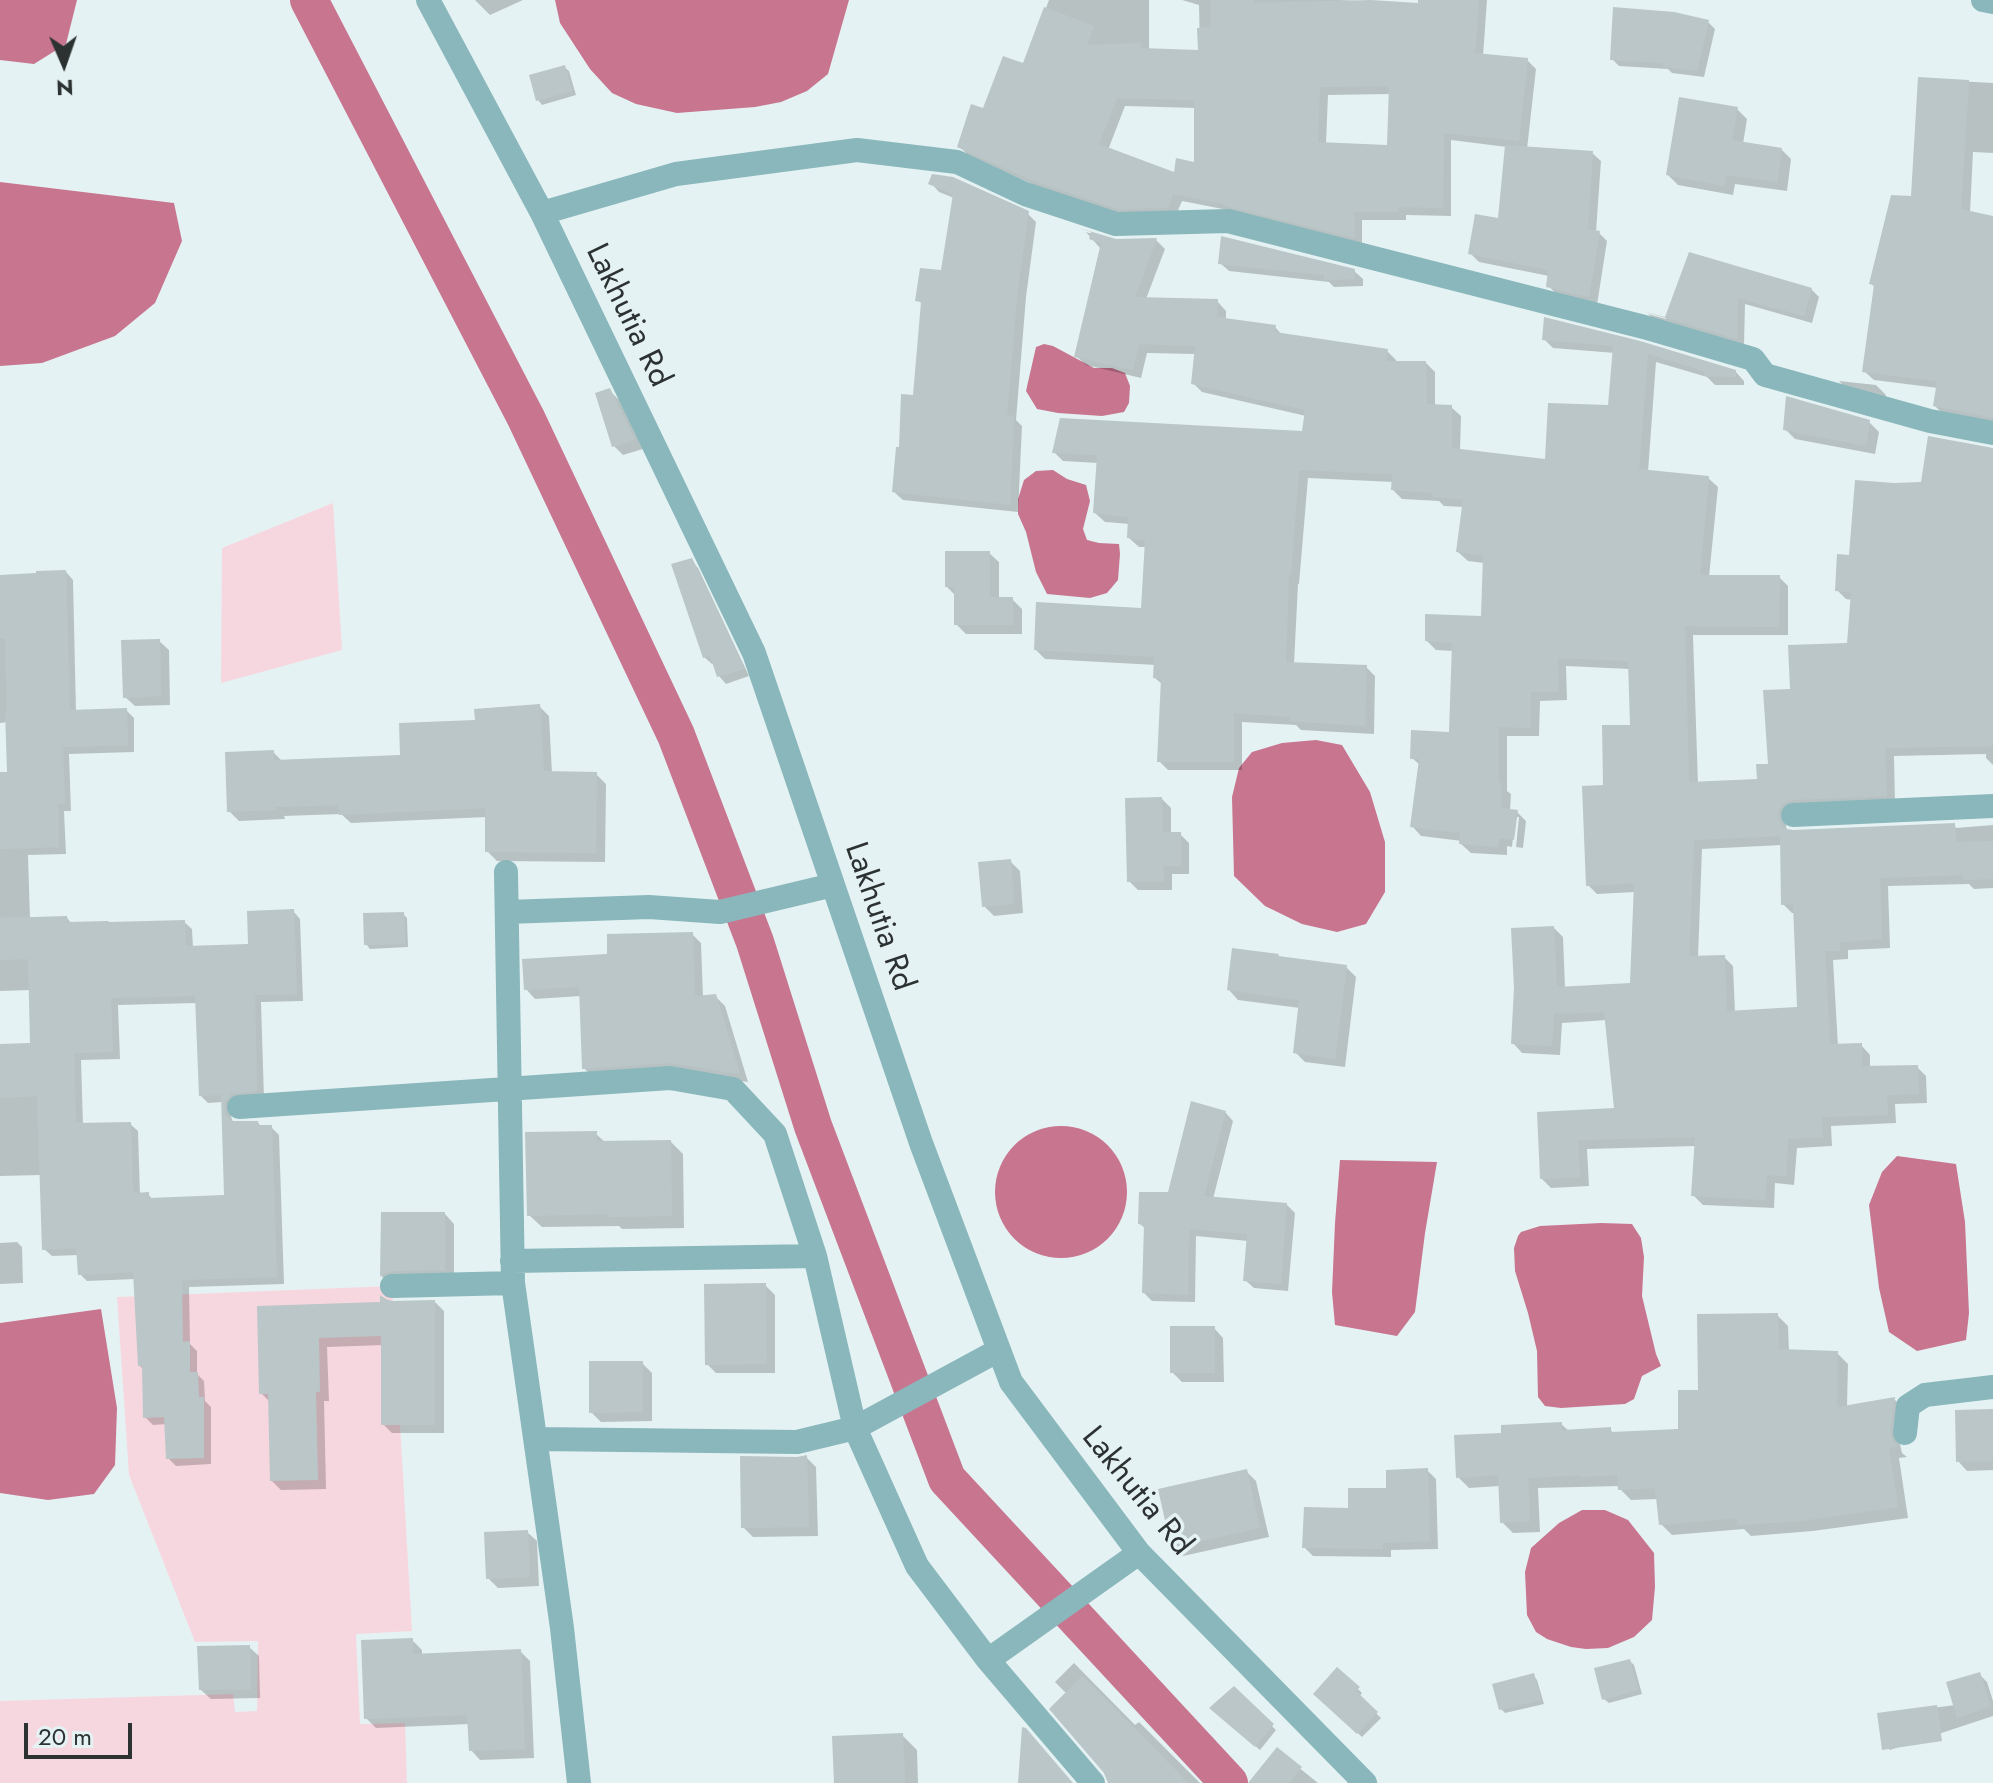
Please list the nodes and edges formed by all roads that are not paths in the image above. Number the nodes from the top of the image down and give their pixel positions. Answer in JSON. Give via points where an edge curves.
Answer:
{"nodes":[{"id":1,"x":428,"y":0,"type":"edge"},
{"id":2,"x":1983,"y":0,"type":"edge"},
{"id":3,"x":1993,"y":2,"type":"edge"},
{"id":4,"x":542,"y":213,"type":"junction"},
{"id":5,"x":1993,"y":433,"type":"edge"},
{"id":6,"x":1993,"y":806,"type":"edge"},
{"id":7,"x":1793,"y":815,"type":"dead end"},
{"id":8,"x":506,"y":872,"type":"dead end"},
{"id":9,"x":833,"y":885,"type":"junction"},
{"id":10,"x":507,"y":912,"type":"junction"},
{"id":11,"x":510,"y":1089,"type":"junction"},
{"id":12,"x":239,"y":1107,"type":"dead end"},
{"id":13,"x":815,"y":1256,"type":"junction"},
{"id":14,"x":512,"y":1272,"type":"junction"},
{"id":15,"x":392,"y":1286,"type":"dead end"},
{"id":16,"x":999,"y":1350,"type":"junction"},
{"id":17,"x":1993,"y":1387,"type":"edge"},
{"id":18,"x":855,"y":1428,"type":"junction"},
{"id":19,"x":1905,"y":1433,"type":"dead end"},
{"id":20,"x":536,"y":1439,"type":"junction"},
{"id":21,"x":1139,"y":1553,"type":"junction"},
{"id":22,"x":988,"y":1660,"type":"junction"},
{"id":23,"x":579,"y":1783,"type":"edge"},
{"id":24,"x":1093,"y":1783,"type":"edge"},
{"id":25,"x":1365,"y":1783,"type":"edge"}],
"edges":[{"from":1,"to":4,"type":"street","name":"Lakhutia Rd"},
{"from":2,"to":3,"type":"street"},
{"from":4,"to":5,"type":"street","via":[[676,174],[857,150],[957,162],[1025,194],[1116,224],[1228,221],[1644,327],[1753,359],[1765,375]]},
{"from":4,"to":9,"type":"street","name":"Lakhutia Rd","via":[[754,653]]},
{"from":6,"to":7,"type":"street"},
{"from":8,"to":10,"type":"street"},
{"from":9,"to":10,"type":"street","via":[[720,912],[649,907]]},
{"from":9,"to":16,"type":"street","name":"Lakhutia Rd"},
{"from":10,"to":11,"type":"street"},
{"from":11,"to":12,"type":"street"},
{"from":11,"to":13,"type":"street","via":[[670,1078],[733,1089],[775,1134]]},
{"from":11,"to":14,"type":"street"},
{"from":13,"to":14,"type":"street"},
{"from":13,"to":18,"type":"street"},
{"from":14,"to":15,"type":"street"},
{"from":14,"to":20,"type":"street"},
{"from":16,"to":18,"type":"street"},
{"from":16,"to":21,"type":"street","name":"Lakhutia Rd","via":[[1011,1382]]},
{"from":17,"to":19,"type":"street","via":[[1925,1395],[1908,1406]]},
{"from":18,"to":20,"type":"street","via":[[797,1442]]},
{"from":18,"to":22,"type":"street","via":[[917,1566]]},
{"from":20,"to":23,"type":"street"},
{"from":21,"to":22,"type":"street"},
{"from":21,"to":25,"type":"street","name":"Lakhutia Rd"},
{"from":22,"to":24,"type":"street"}]}
